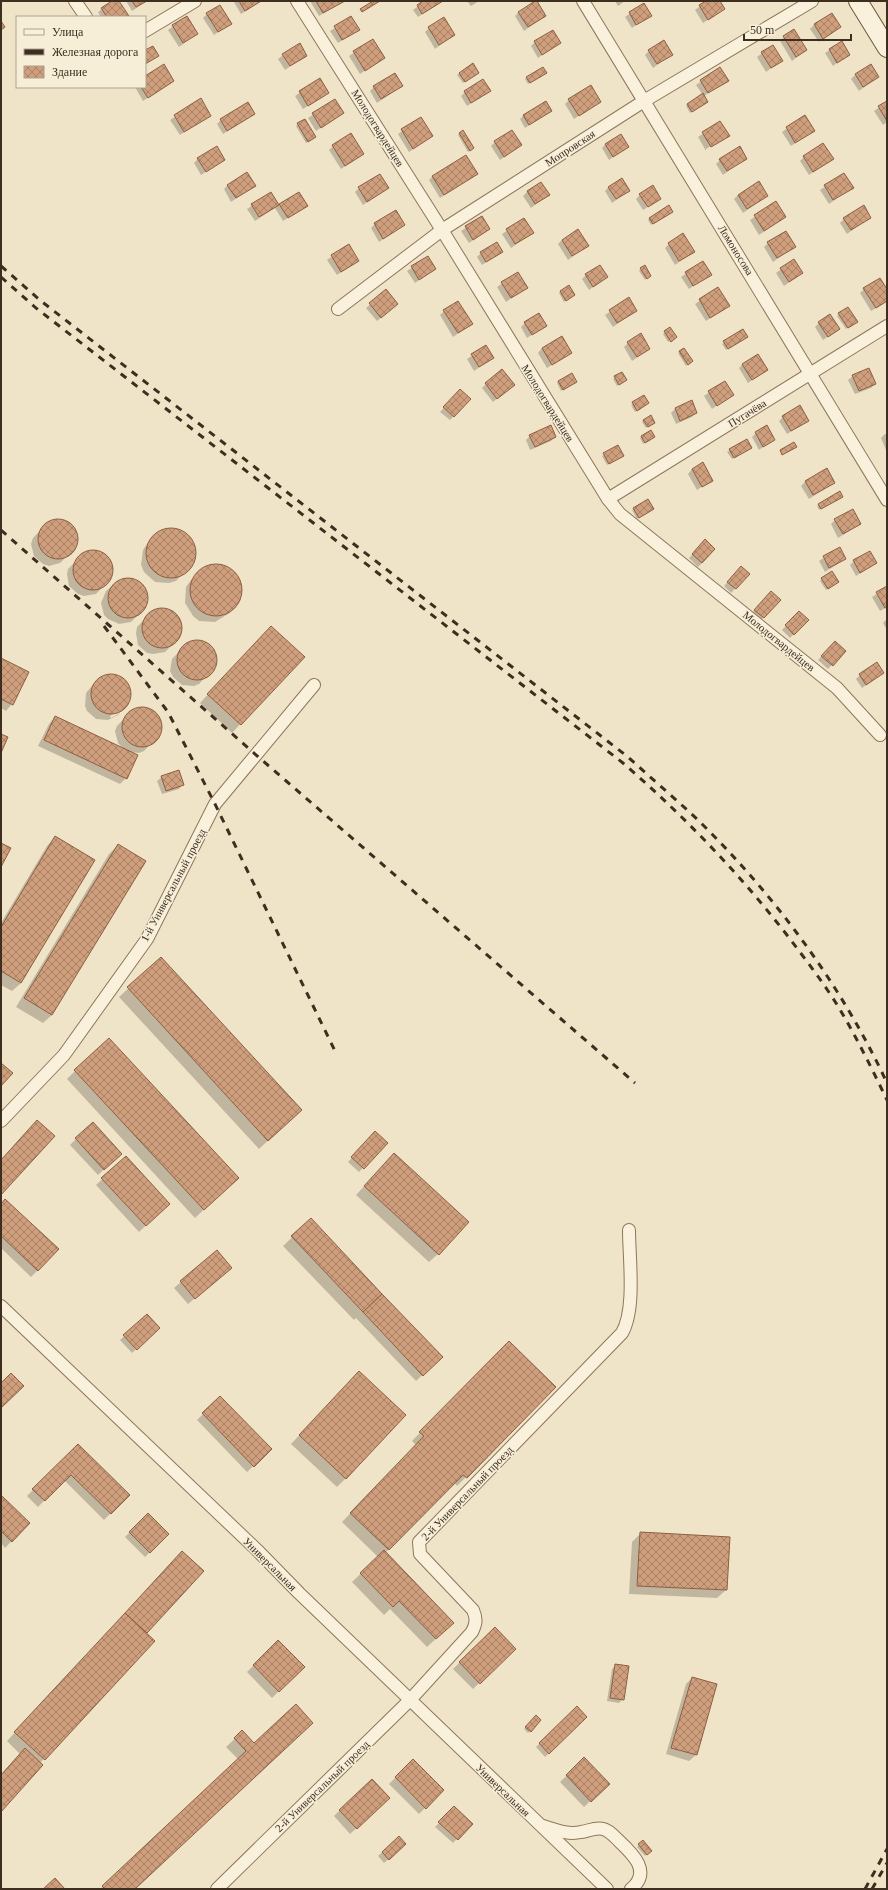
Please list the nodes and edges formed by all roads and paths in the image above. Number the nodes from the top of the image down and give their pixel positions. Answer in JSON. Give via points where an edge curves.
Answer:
{"nodes":[{"id":1,"x":75,"y":1,"type":"edge"},
{"id":2,"x":195,"y":1,"type":"edge"},
{"id":3,"x":297,"y":1,"type":"edge"},
{"id":4,"x":583,"y":1,"type":"edge"},
{"id":5,"x":812,"y":1,"type":"edge"},
{"id":6,"x":858,"y":1,"type":"edge"},
{"id":7,"x":85,"y":16,"type":"edge"},
{"id":8,"x":146,"y":30,"type":"edge"},
{"id":9,"x":887,"y":48,"type":"edge"},
{"id":10,"x":644,"y":101,"type":"junction"},
{"id":11,"x":442,"y":230,"type":"junction"},
{"id":12,"x":338,"y":309,"type":"dead end"},
{"id":13,"x":887,"y":326,"type":"edge"},
{"id":14,"x":811,"y":373,"type":"junction"},
{"id":15,"x":608,"y":499,"type":"junction"},
{"id":16,"x":887,"y":500,"type":"edge"},
{"id":17,"x":314,"y":685,"type":"dead end"},
{"id":18,"x":880,"y":735,"type":"dead end"},
{"id":19,"x":1,"y":1121,"type":"edge"},
{"id":20,"x":629,"y":1230,"type":"dead end"},
{"id":21,"x":1,"y":1306,"type":"edge"},
{"id":22,"x":410,"y":1700,"type":"junction"},
{"id":23,"x":538,"y":1824,"type":"junction"},
{"id":24,"x":217,"y":1889,"type":"edge"},
{"id":25,"x":607,"y":1889,"type":"edge"},
{"id":26,"x":630,"y":1889,"type":"edge"}],
"edges":[{"from":1,"to":7,"type":"street"},
{"from":2,"to":8,"type":"street"},
{"from":3,"to":11,"type":"street","name":"Молодогвардейцев"},
{"from":4,"to":10,"type":"street","name":"Ломоносова"},
{"from":5,"to":10,"type":"street","name":"Мопровская"},
{"from":6,"to":9,"type":"main road"},
{"from":10,"to":11,"type":"street","name":"Мопровская"},
{"from":10,"to":14,"type":"street","name":"Ломоносова"},
{"from":11,"to":12,"type":"street","name":"Мопровская"},
{"from":11,"to":15,"type":"street","name":"Молодогвардейцев"},
{"from":13,"to":14,"type":"street","name":"Пугачёва"},
{"from":14,"to":15,"type":"street","name":"Пугачёва"},
{"from":14,"to":16,"type":"street","name":"Ломоносова"},
{"from":15,"to":18,"type":"street","name":"Молодогвардейцев","via":[[620,514],[837,688]]},
{"from":17,"to":19,"type":"street","name":"1-й Универсальный проезд","via":[[215,804],[147,939],[64,1056]]},
{"from":20,"to":22,"type":"street","name":"2-й Универсальный проезд","via":[[630,1306],[627,1325],[622,1333],[419,1542],[420,1554],[468,1603],[476,1617],[472,1632]]},
{"from":21,"to":22,"type":"street","name":"Универсальная"},
{"from":22,"to":23,"type":"street","name":"Универсальная"},
{"from":22,"to":24,"type":"street","name":"2-й Универсальный проезд"},
{"from":23,"to":25,"type":"street","name":"Универсальная"},
{"from":23,"to":26,"type":"street","name":"Универсальная","via":[[569,1833],[603,1828],[610,1832],[638,1862],[640,1875]]}]}
